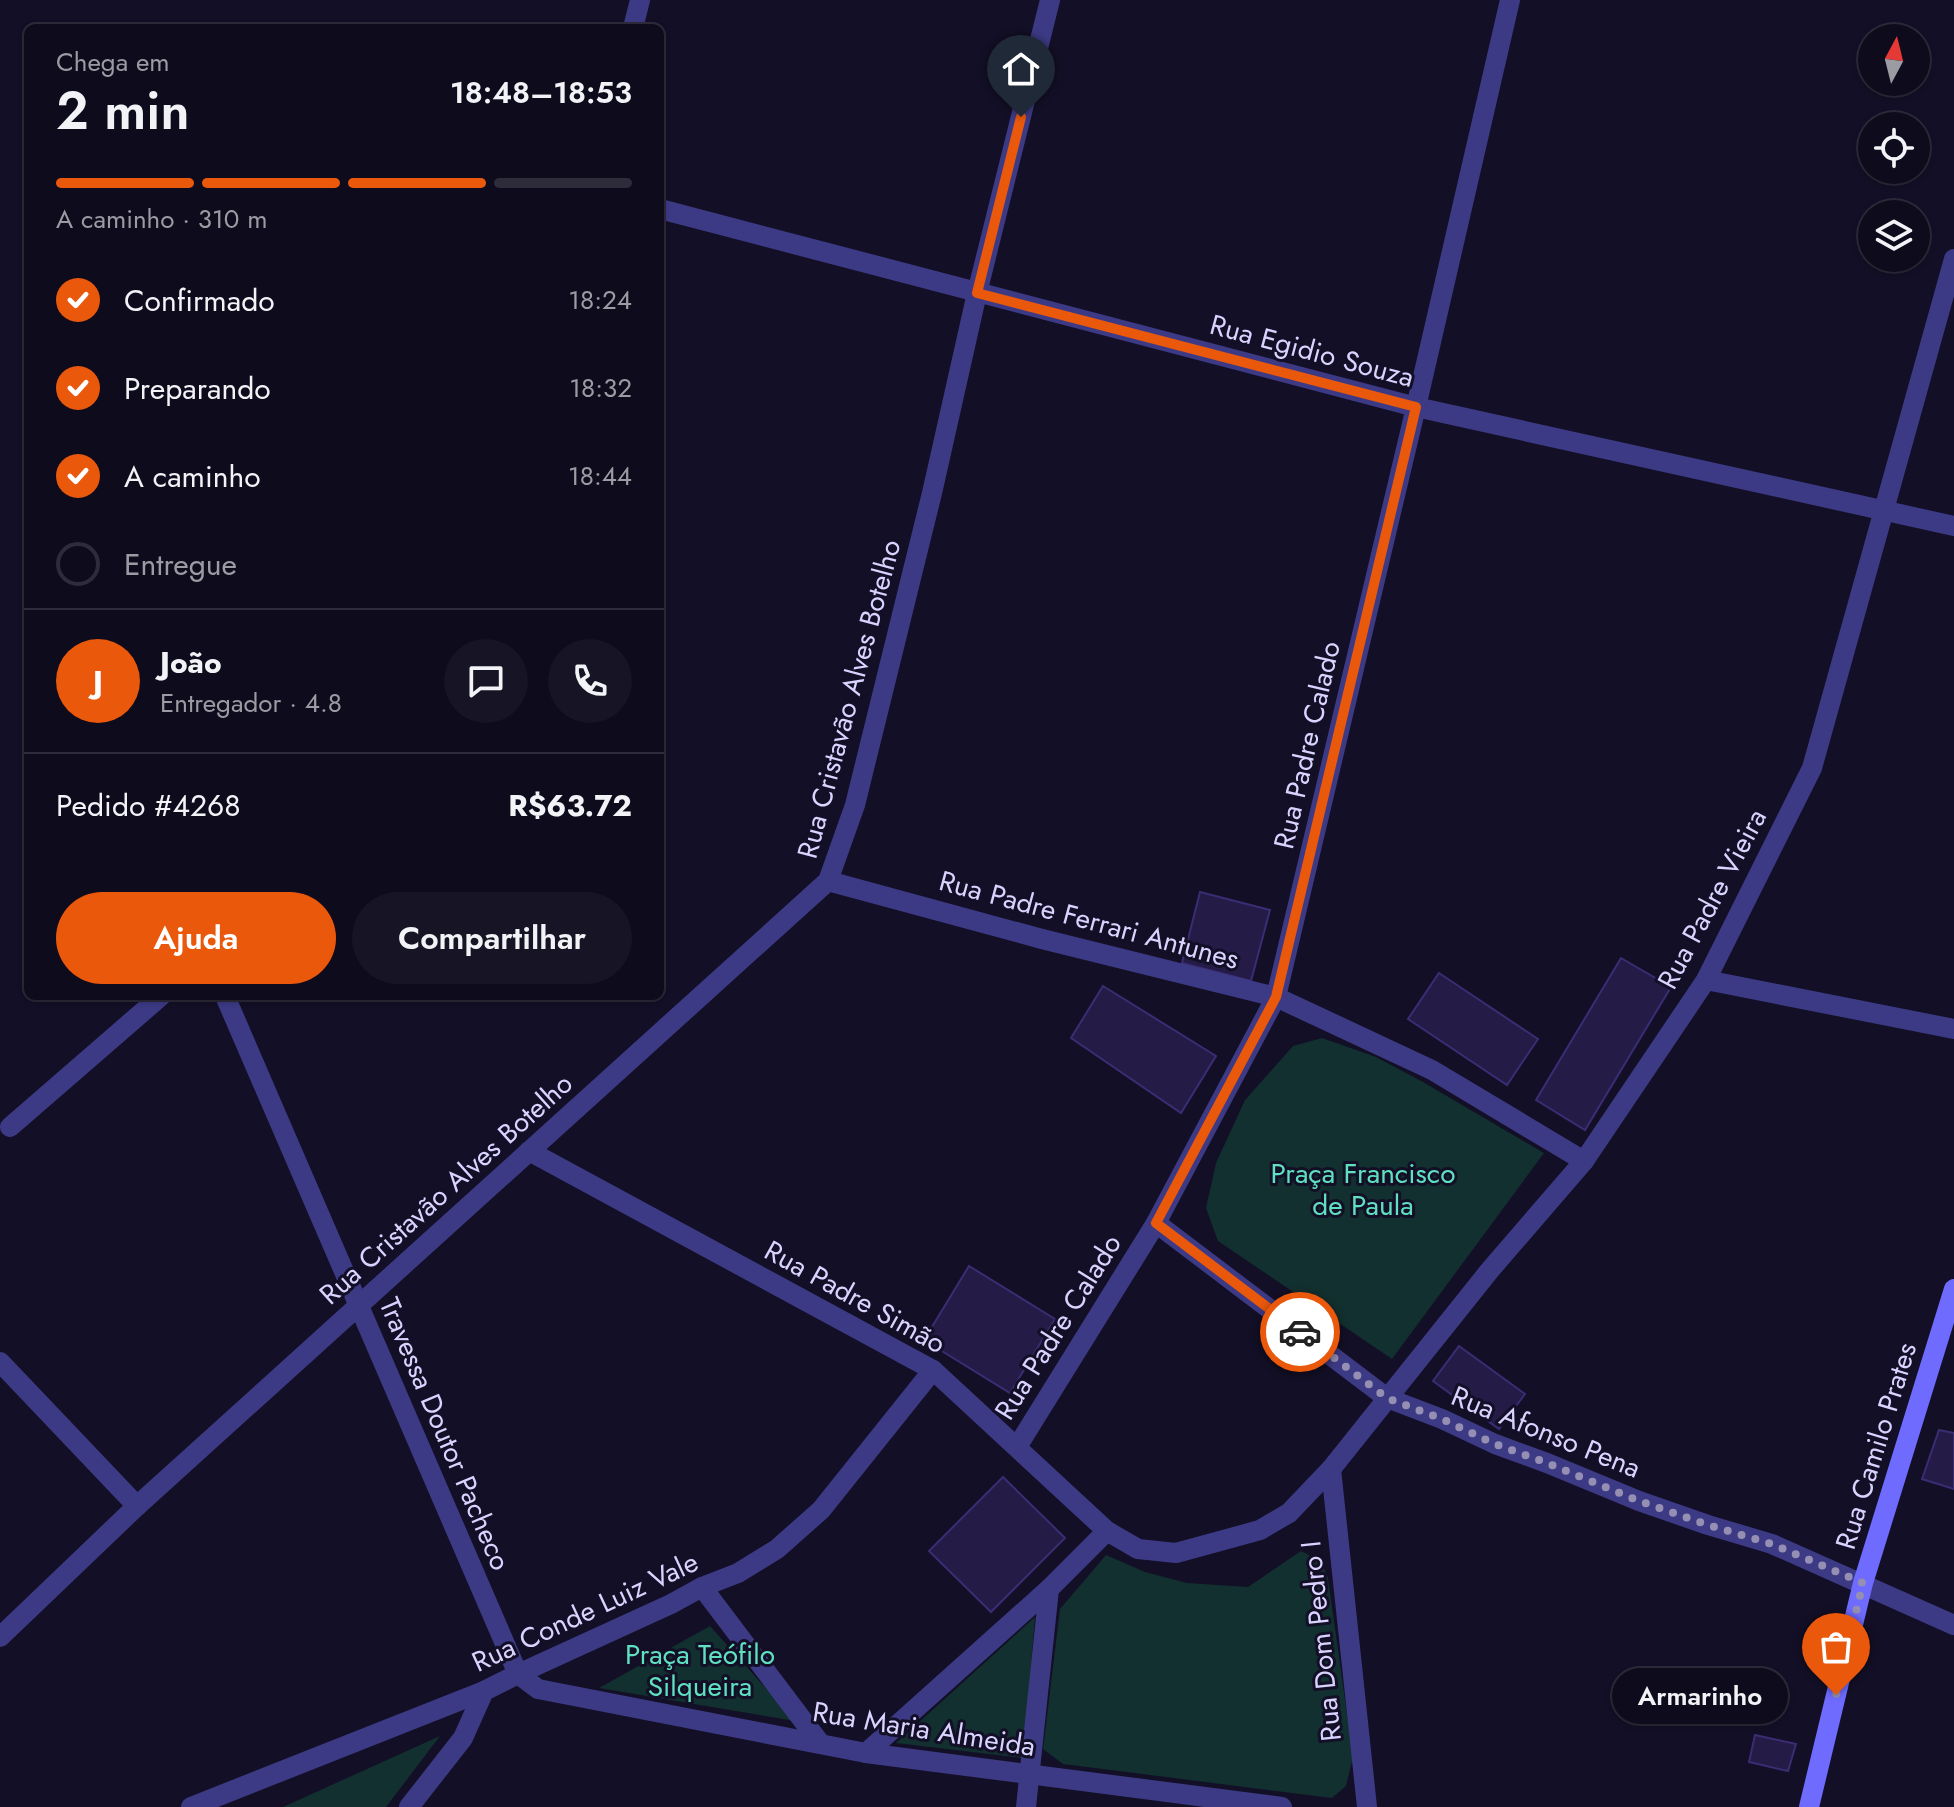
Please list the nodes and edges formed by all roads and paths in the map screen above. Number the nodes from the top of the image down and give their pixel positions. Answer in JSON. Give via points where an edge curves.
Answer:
{"nodes":[{"id":1,"x":640,"y":0,"type":"edge"},
{"id":2,"x":1050,"y":0,"type":"edge"},
{"id":3,"x":1510,"y":0,"type":"edge"},
{"id":4,"x":634,"y":24,"type":"edge"},
{"id":5,"x":664,"y":210,"type":"edge"},
{"id":6,"x":1954,"y":259,"type":"edge"},
{"id":7,"x":977,"y":293,"type":"junction"},
{"id":8,"x":1416,"y":407,"type":"junction"},
{"id":9,"x":1886,"y":509,"type":"junction"},
{"id":10,"x":1954,"y":526,"type":"edge"},
{"id":11,"x":828,"y":881,"type":"junction"},
{"id":12,"x":1706,"y":980,"type":"junction"},
{"id":13,"x":1276,"y":997,"type":"junction"},
{"id":14,"x":156,"y":1000,"type":"edge"},
{"id":15,"x":227,"y":1000,"type":"edge"},
{"id":16,"x":1954,"y":1029,"type":"edge"},
{"id":17,"x":10,"y":1127,"type":"dead end"},
{"id":18,"x":529,"y":1151,"type":"junction"},
{"id":19,"x":1584,"y":1161,"type":"junction"},
{"id":20,"x":1156,"y":1223,"type":"junction"},
{"id":21,"x":1954,"y":1289,"type":"edge"},
{"id":22,"x":360,"y":1305,"type":"junction"},
{"id":23,"x":0,"y":1362,"type":"edge"},
{"id":24,"x":933,"y":1370,"type":"junction"},
{"id":25,"x":1387,"y":1398,"type":"junction"},
{"id":26,"x":1017,"y":1447,"type":"junction"},
{"id":27,"x":1331,"y":1469,"type":"junction"},
{"id":28,"x":137,"y":1506,"type":"junction"},
{"id":29,"x":1107,"y":1531,"type":"junction"},
{"id":30,"x":1863,"y":1583,"type":"junction"},
{"id":31,"x":702,"y":1587,"type":"junction"},
{"id":32,"x":1049,"y":1589,"type":"junction"},
{"id":33,"x":1954,"y":1625,"type":"edge"},
{"id":34,"x":0,"y":1637,"type":"edge"},
{"id":35,"x":518,"y":1674,"type":"junction"},
{"id":36,"x":484,"y":1691,"type":"junction"},
{"id":37,"x":820,"y":1743,"type":"junction"},
{"id":38,"x":866,"y":1753,"type":"junction"},
{"id":39,"x":1031,"y":1774,"type":"junction"},
{"id":40,"x":191,"y":1807,"type":"edge"},
{"id":41,"x":409,"y":1807,"type":"edge"},
{"id":42,"x":1026,"y":1807,"type":"edge"},
{"id":43,"x":1282,"y":1807,"type":"edge"},
{"id":44,"x":1367,"y":1807,"type":"edge"},
{"id":45,"x":1809,"y":1807,"type":"edge"}],
"edges":[{"from":1,"to":4,"type":"street"},
{"from":2,"to":7,"type":"street","name":"Rua Cristavão Alves Botelho"},
{"from":3,"to":8,"type":"street","name":"Rua Padre Calado"},
{"from":5,"to":7,"type":"street","name":"Rua Egidio Souza"},
{"from":6,"to":9,"type":"street","name":"Rua Padre Vieira"},
{"from":7,"to":8,"type":"street","name":"Rua Egidio Souza"},
{"from":7,"to":11,"type":"street","name":"Rua Cristavão Alves Botelho","via":[[858,790]]},
{"from":8,"to":9,"type":"street","name":"Rua Egidio Souza"},
{"from":8,"to":13,"type":"street","name":"Rua Padre Calado"},
{"from":9,"to":10,"type":"street","name":"Rua Egidio Souza"},
{"from":9,"to":12,"type":"street","name":"Rua Padre Vieira","via":[[1812,768]]},
{"from":11,"to":13,"type":"street","name":"Rua Padre Ferrari Antunes"},
{"from":11,"to":18,"type":"street","name":"Rua Cristavão Alves Botelho"},
{"from":12,"to":16,"type":"street"},
{"from":12,"to":19,"type":"street","name":"Rua Padre Vieira"},
{"from":13,"to":19,"type":"street","name":"Rua Padre Ferrari Antunes","via":[[1432,1070]]},
{"from":13,"to":20,"type":"street","name":"Rua Padre Calado"},
{"from":14,"to":17,"type":"street"},
{"from":15,"to":22,"type":"street","name":"Travessa Doutor Pacheco"},
{"from":18,"to":22,"type":"street","name":"Rua Cristavão Alves Botelho"},
{"from":18,"to":24,"type":"street","name":"Rua Padre Simão"},
{"from":19,"to":25,"type":"street","name":"Rua Padre Vieira"},
{"from":20,"to":25,"type":"street","name":"Rua Afonso Pena"},
{"from":20,"to":26,"type":"street","name":"Rua Padre Calado"},
{"from":21,"to":30,"type":"street","name":"Rua Camilo Prates"},
{"from":22,"to":28,"type":"street","name":"Rua Cristavão Alves Botelho"},
{"from":22,"to":35,"type":"street","name":"Travessa Doutor Pacheco"},
{"from":23,"to":28,"type":"street"},
{"from":24,"to":26,"type":"street","name":"Rua Padre Simão"},
{"from":24,"to":31,"type":"street","name":"Rua Conde Luiz Vale","via":[[821,1510],[777,1549]]},
{"from":25,"to":27,"type":"street","name":"Rua Padre Vieira"},
{"from":25,"to":30,"type":"street","name":"Rua Afonso Pena","via":[[1639,1501],[1772,1544]]},
{"from":26,"to":29,"type":"street","name":"Rua Padre Simão"},
{"from":27,"to":29,"type":"street","name":"Rua Padre Simão","via":[[1289,1513],[1234,1539],[1176,1553],[1138,1549]]},
{"from":27,"to":44,"type":"street","name":"Rua Dom Pedro I"},
{"from":28,"to":34,"type":"street","name":"Rua Cristavão Alves Botelho"},
{"from":29,"to":32,"type":"street"},
{"from":30,"to":33,"type":"street","name":"Rua Afonso Pena"},
{"from":30,"to":45,"type":"street","name":"Rua Camilo Prates"},
{"from":31,"to":35,"type":"street","name":"Rua Conde Luiz Vale"},
{"from":31,"to":37,"type":"street"},
{"from":32,"to":38,"type":"street"},
{"from":32,"to":39,"type":"street"},
{"from":35,"to":36,"type":"street","name":"Rua Conde Luiz Vale"},
{"from":35,"to":37,"type":"street","name":"Rua Maria Almeida","via":[[538,1689]]},
{"from":36,"to":40,"type":"street","name":"Rua Conde Luiz Vale"},
{"from":36,"to":41,"type":"street","via":[[463,1738]]},
{"from":37,"to":38,"type":"street","name":"Rua Maria Almeida"},
{"from":38,"to":39,"type":"street","name":"Rua Maria Almeida"},
{"from":39,"to":42,"type":"street"},
{"from":39,"to":43,"type":"street","name":"Rua Maria Almeida"}]}
